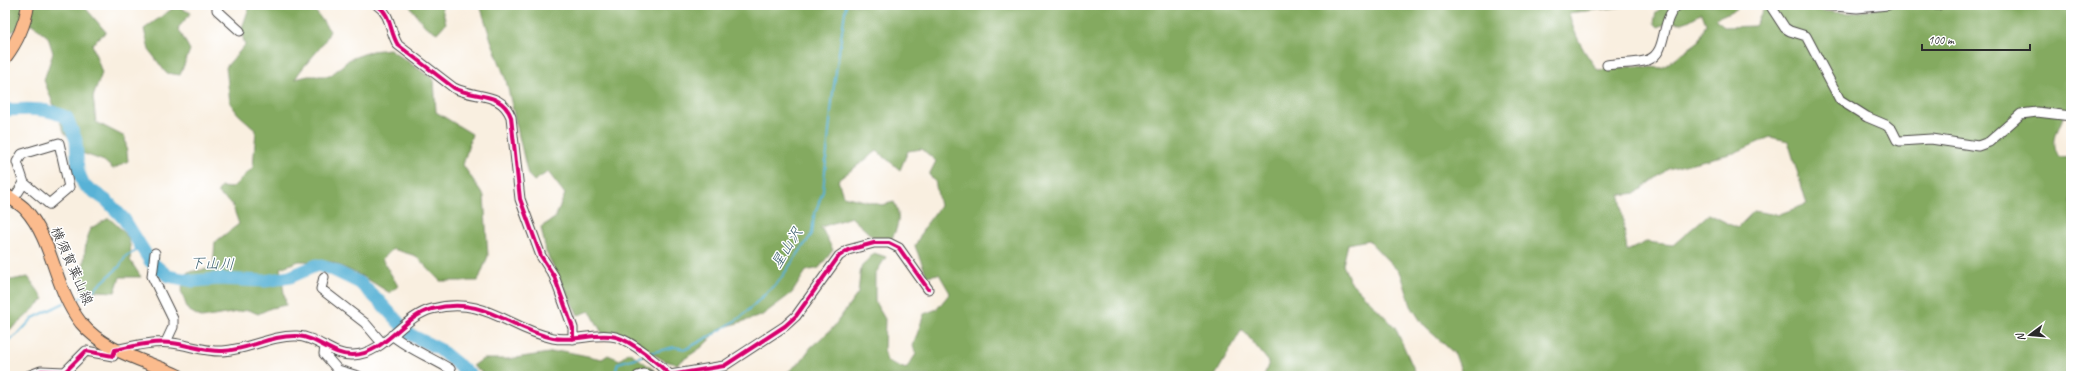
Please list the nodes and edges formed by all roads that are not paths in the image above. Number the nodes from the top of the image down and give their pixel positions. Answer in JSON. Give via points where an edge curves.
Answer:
{"nodes":[{"id":1,"x":28,"y":5,"type":"edge"},
{"id":2,"x":217,"y":5,"type":"edge"},
{"id":3,"x":377,"y":5,"type":"edge"},
{"id":4,"x":1678,"y":5,"type":"edge"},
{"id":5,"x":1770,"y":5,"type":"edge"},
{"id":6,"x":1824,"y":5,"type":"edge"},
{"id":7,"x":1888,"y":5,"type":"edge"},
{"id":8,"x":240,"y":31,"type":"dead end"},
{"id":9,"x":5,"y":58,"type":"edge"},
{"id":10,"x":1607,"y":65,"type":"dead end"},
{"id":11,"x":2071,"y":116,"type":"edge"},
{"id":12,"x":24,"y":183,"type":"junction"},
{"id":13,"x":9,"y":197,"type":"edge"},
{"id":14,"x":155,"y":253,"type":"dead end"},
{"id":15,"x":324,"y":277,"type":"dead end"},
{"id":16,"x":928,"y":289,"type":"dead end"},
{"id":17,"x":393,"y":334,"type":"junction"},
{"id":18,"x":572,"y":339,"type":"junction"},
{"id":19,"x":166,"y":342,"type":"junction"},
{"id":20,"x":382,"y":343,"type":"junction"},
{"id":21,"x":325,"y":346,"type":"junction"},
{"id":22,"x":115,"y":350,"type":"junction"},
{"id":23,"x":669,"y":374,"type":"edge"},
{"id":24,"x":28,"y":376,"type":"edge"},
{"id":25,"x":179,"y":376,"type":"edge"},
{"id":26,"x":358,"y":376,"type":"edge"},
{"id":27,"x":448,"y":376,"type":"edge"},
{"id":28,"x":638,"y":376,"type":"edge"},
{"id":29,"x":651,"y":376,"type":"edge"}],
"edges":[{"from":1,"to":9,"type":"main road","via":[[25,22]]},
{"from":2,"to":8,"type":"street","via":[[217,10]]},
{"from":3,"to":18,"type":"street","via":[[389,18],[398,45],[454,88],[464,93],[494,98],[507,107],[511,117],[520,199],[541,256],[554,276],[573,328]]},
{"from":4,"to":10,"type":"street","via":[[1672,10],[1664,29],[1662,46],[1656,55],[1648,60]]},
{"from":5,"to":11,"type":"street","via":[[1785,28],[1806,36],[1840,100],[1867,117],[1886,125],[1897,140],[1931,139],[1978,146],[1989,142],[2021,114],[2037,112]]},
{"from":6,"to":7,"type":"street","via":[[1857,8]]},
{"from":12,"to":12,"type":"street","via":[[49,204],[69,187],[59,143],[22,154],[17,162]]},
{"from":12,"to":13,"type":"street"},
{"from":13,"to":22,"type":"main road","name":"横須賀葉山線","via":[[24,208],[41,232],[71,308],[82,324]]},
{"from":14,"to":19,"type":"street","via":[[152,276],[173,319],[173,326]]},
{"from":15,"to":20,"type":"street","via":[[321,289],[365,323]]},
{"from":16,"to":23,"type":"street","via":[[899,248],[889,243],[874,243],[848,250],[839,256],[796,316],[785,326],[724,366]]},
{"from":17,"to":18,"type":"street","via":[[417,315],[447,306],[477,307],[532,332],[554,338]]},
{"from":17,"to":20,"type":"street"},
{"from":17,"to":27,"type":"street","via":[[399,341],[450,369]]},
{"from":18,"to":23,"type":"street","via":[[617,337]]},
{"from":19,"to":21,"type":"street","via":[[221,351],[244,348],[276,338],[297,336],[313,339]]},
{"from":19,"to":22,"type":"street"},
{"from":20,"to":21,"type":"street","via":[[367,353],[351,355],[341,354]]},
{"from":21,"to":26,"type":"street","via":[[324,354],[338,370]]},
{"from":22,"to":24,"type":"street","via":[[112,356],[86,351],[65,372],[41,371]]},
{"from":22,"to":25,"type":"main road","name":"横須賀葉山線"},
{"from":28,"to":29,"type":"street"}]}
